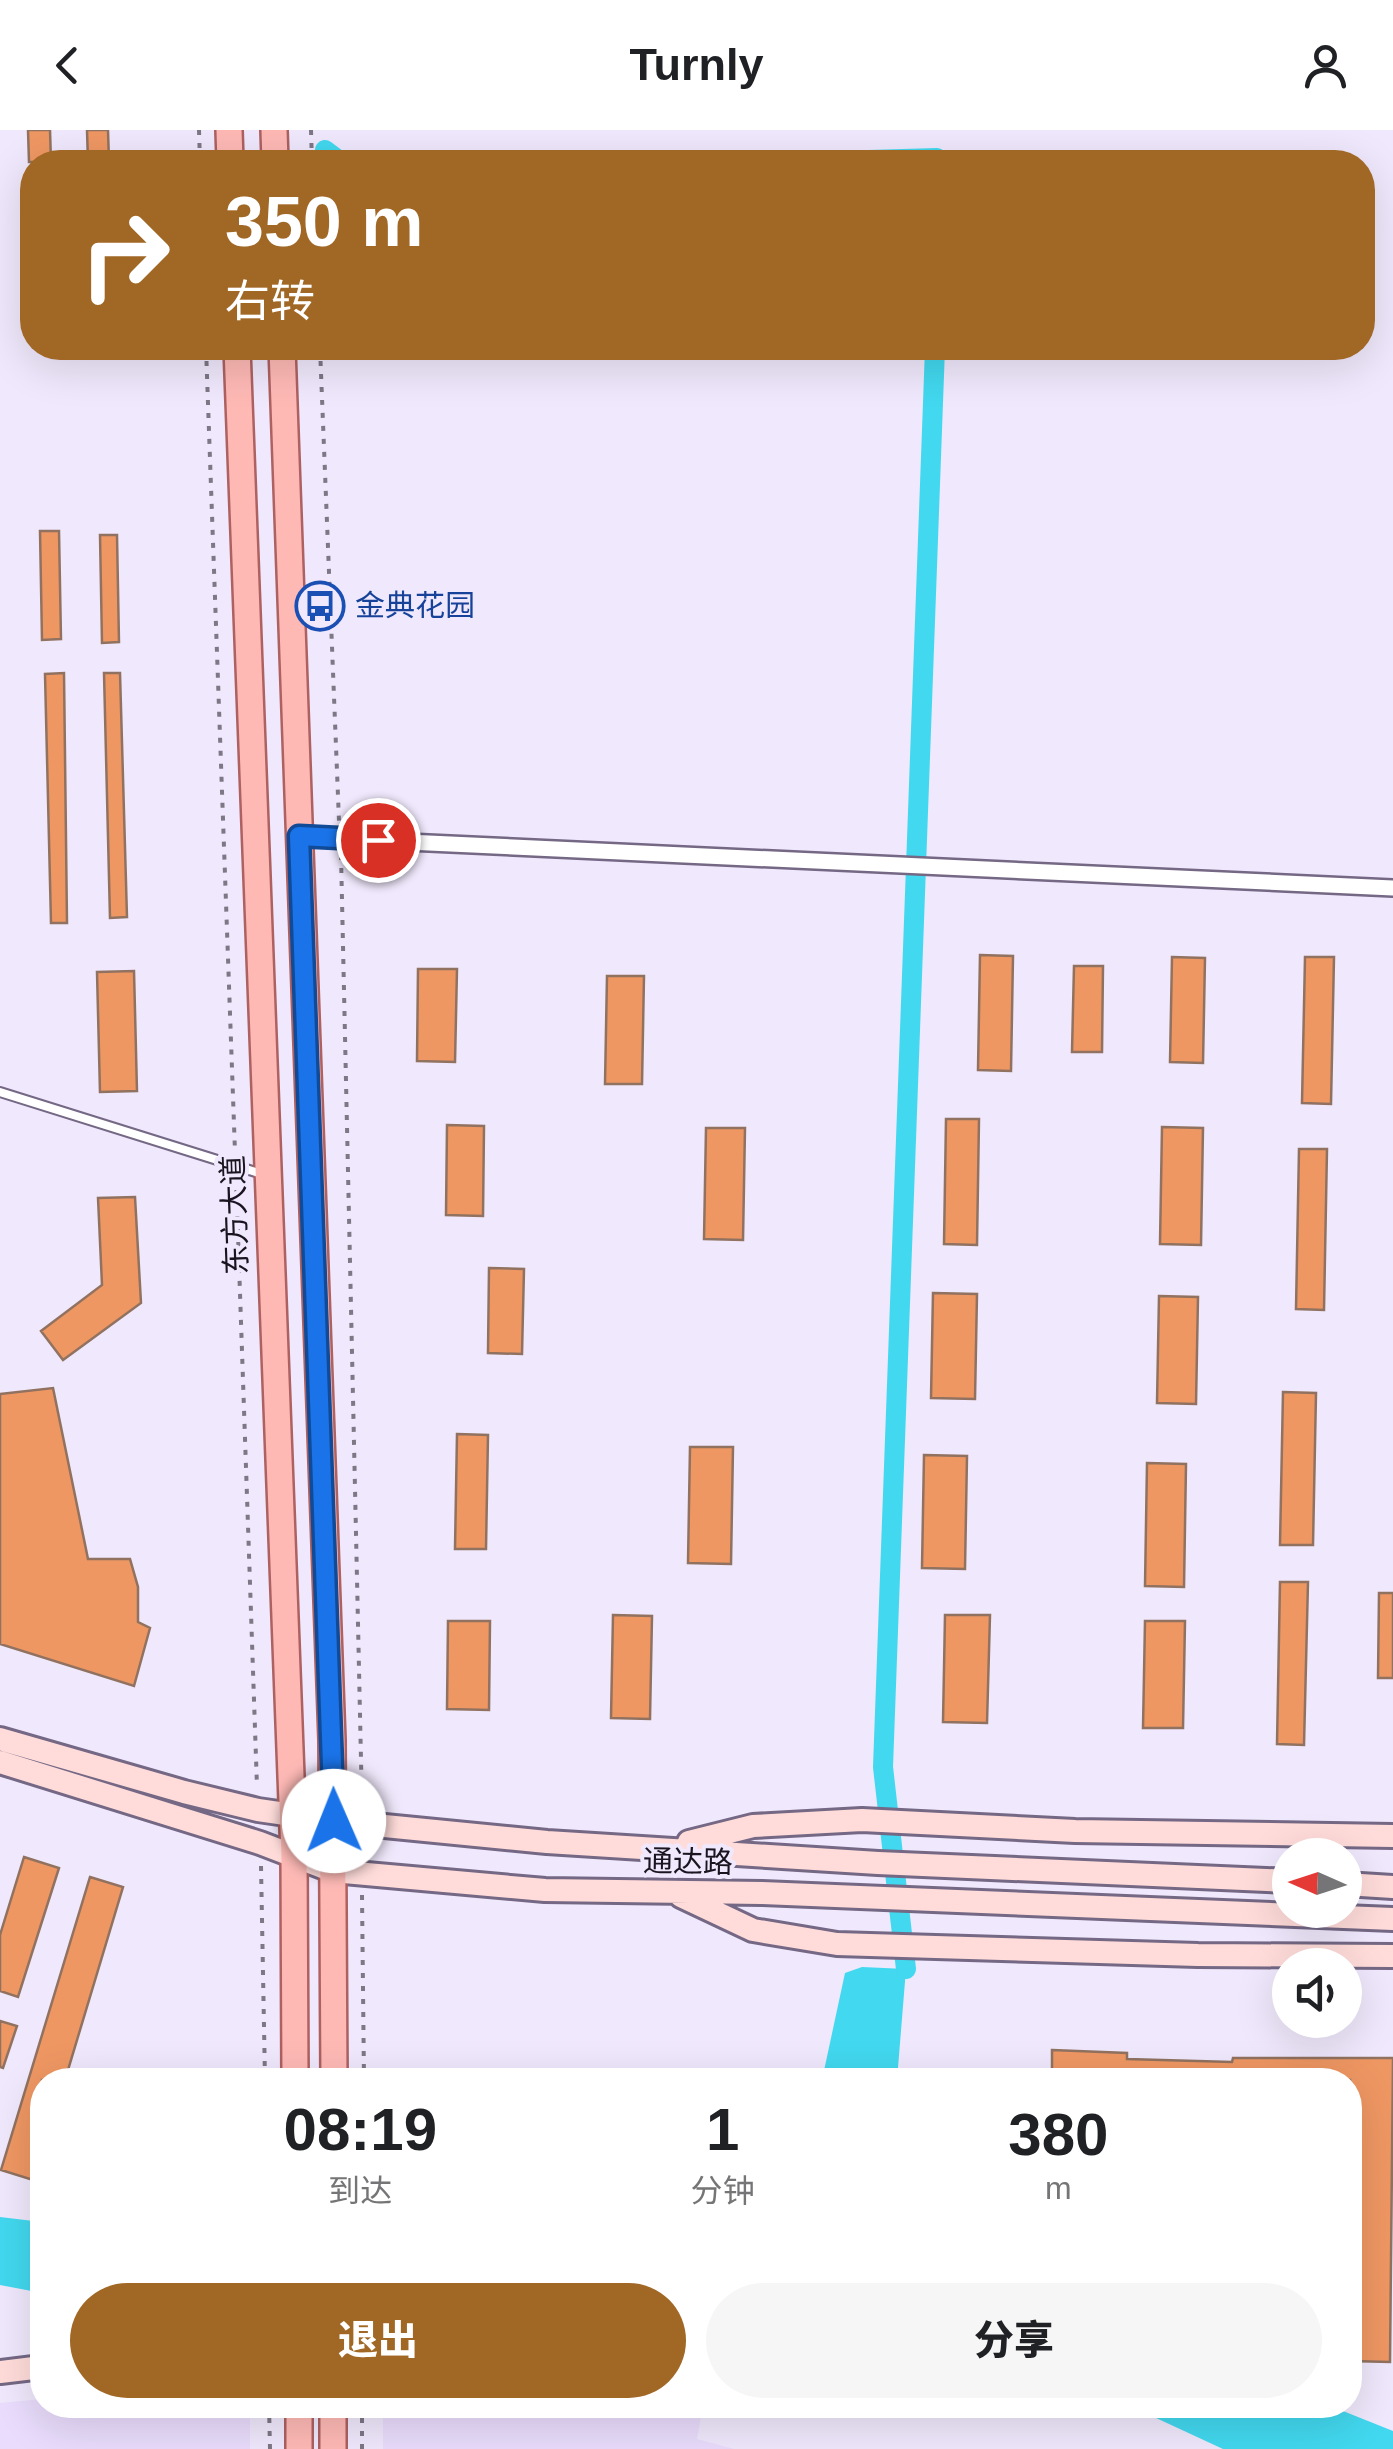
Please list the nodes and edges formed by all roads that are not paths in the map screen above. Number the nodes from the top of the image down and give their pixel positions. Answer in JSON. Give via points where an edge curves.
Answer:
{"nodes":[{"id":1,"x":237,"y":360,"type":"edge"},
{"id":2,"x":282,"y":360,"type":"edge"},
{"id":3,"x":299,"y":836,"type":"junction"},
{"id":4,"x":1393,"y":888,"type":"edge"},
{"id":5,"x":0,"y":1092,"type":"edge"},
{"id":6,"x":266,"y":1176,"type":"junction"},
{"id":7,"x":0,"y":1739,"type":"edge"},
{"id":8,"x":0,"y":1762,"type":"edge"},
{"id":9,"x":291,"y":1813,"type":"junction"},
{"id":10,"x":334,"y":1821,"type":"junction"},
{"id":11,"x":1393,"y":1836,"type":"edge"},
{"id":12,"x":668,"y":1848,"type":"junction"},
{"id":13,"x":294,"y":1855,"type":"junction"},
{"id":14,"x":334,"y":1871,"type":"junction"},
{"id":15,"x":1272,"y":1881,"type":"edge"},
{"id":16,"x":1362,"y":1885,"type":"edge"},
{"id":17,"x":1393,"y":1887,"type":"edge"},
{"id":18,"x":673,"y":1892,"type":"junction"},
{"id":19,"x":1393,"y":1918,"type":"edge"},
{"id":20,"x":1393,"y":1956,"type":"edge"},
{"id":21,"x":296,"y":2068,"type":"edge"},
{"id":22,"x":334,"y":2068,"type":"edge"},
{"id":23,"x":30,"y":2368,"type":"edge"},
{"id":24,"x":0,"y":2372,"type":"edge"},
{"id":25,"x":299,"y":2418,"type":"edge"},
{"id":26,"x":332,"y":2418,"type":"edge"},
{"id":27,"x":300,"y":2449,"type":"edge"},
{"id":28,"x":333,"y":2449,"type":"edge"}],
"edges":[{"from":1,"to":6,"type":"main road","name":"东方大道"},
{"from":2,"to":3,"type":"main road"},
{"from":3,"to":4,"type":"street"},
{"from":3,"to":10,"type":"main road"},
{"from":5,"to":6,"type":"lane"},
{"from":6,"to":9,"type":"main road","name":"东方大道"},
{"from":7,"to":9,"type":"main road","name":"通达路","via":[[258,1810]]},
{"from":8,"to":13,"type":"main road","name":"通达路"},
{"from":9,"to":10,"type":"main road","name":"通达路"},
{"from":9,"to":13,"type":"main road","name":"东方大道"},
{"from":10,"to":12,"type":"main road","name":"通达路"},
{"from":10,"to":14,"type":"main road"},
{"from":11,"to":12,"type":"main road","via":[[1056,1831],[862,1820],[753,1826]]},
{"from":12,"to":15,"type":"main road","name":"通达路"},
{"from":13,"to":14,"type":"main road","name":"通达路"},
{"from":13,"to":21,"type":"main road","name":"东方大道"},
{"from":14,"to":18,"type":"main road","name":"通达路","via":[[545,1890]]},
{"from":14,"to":22,"type":"main road"},
{"from":16,"to":17,"type":"main road"},
{"from":18,"to":19,"type":"main road","name":"通达路"},
{"from":18,"to":20,"type":"main road","via":[[753,1930],[836,1944]]},
{"from":23,"to":24,"type":"main road"},
{"from":25,"to":27,"type":"main road"},
{"from":26,"to":28,"type":"main road"}]}
